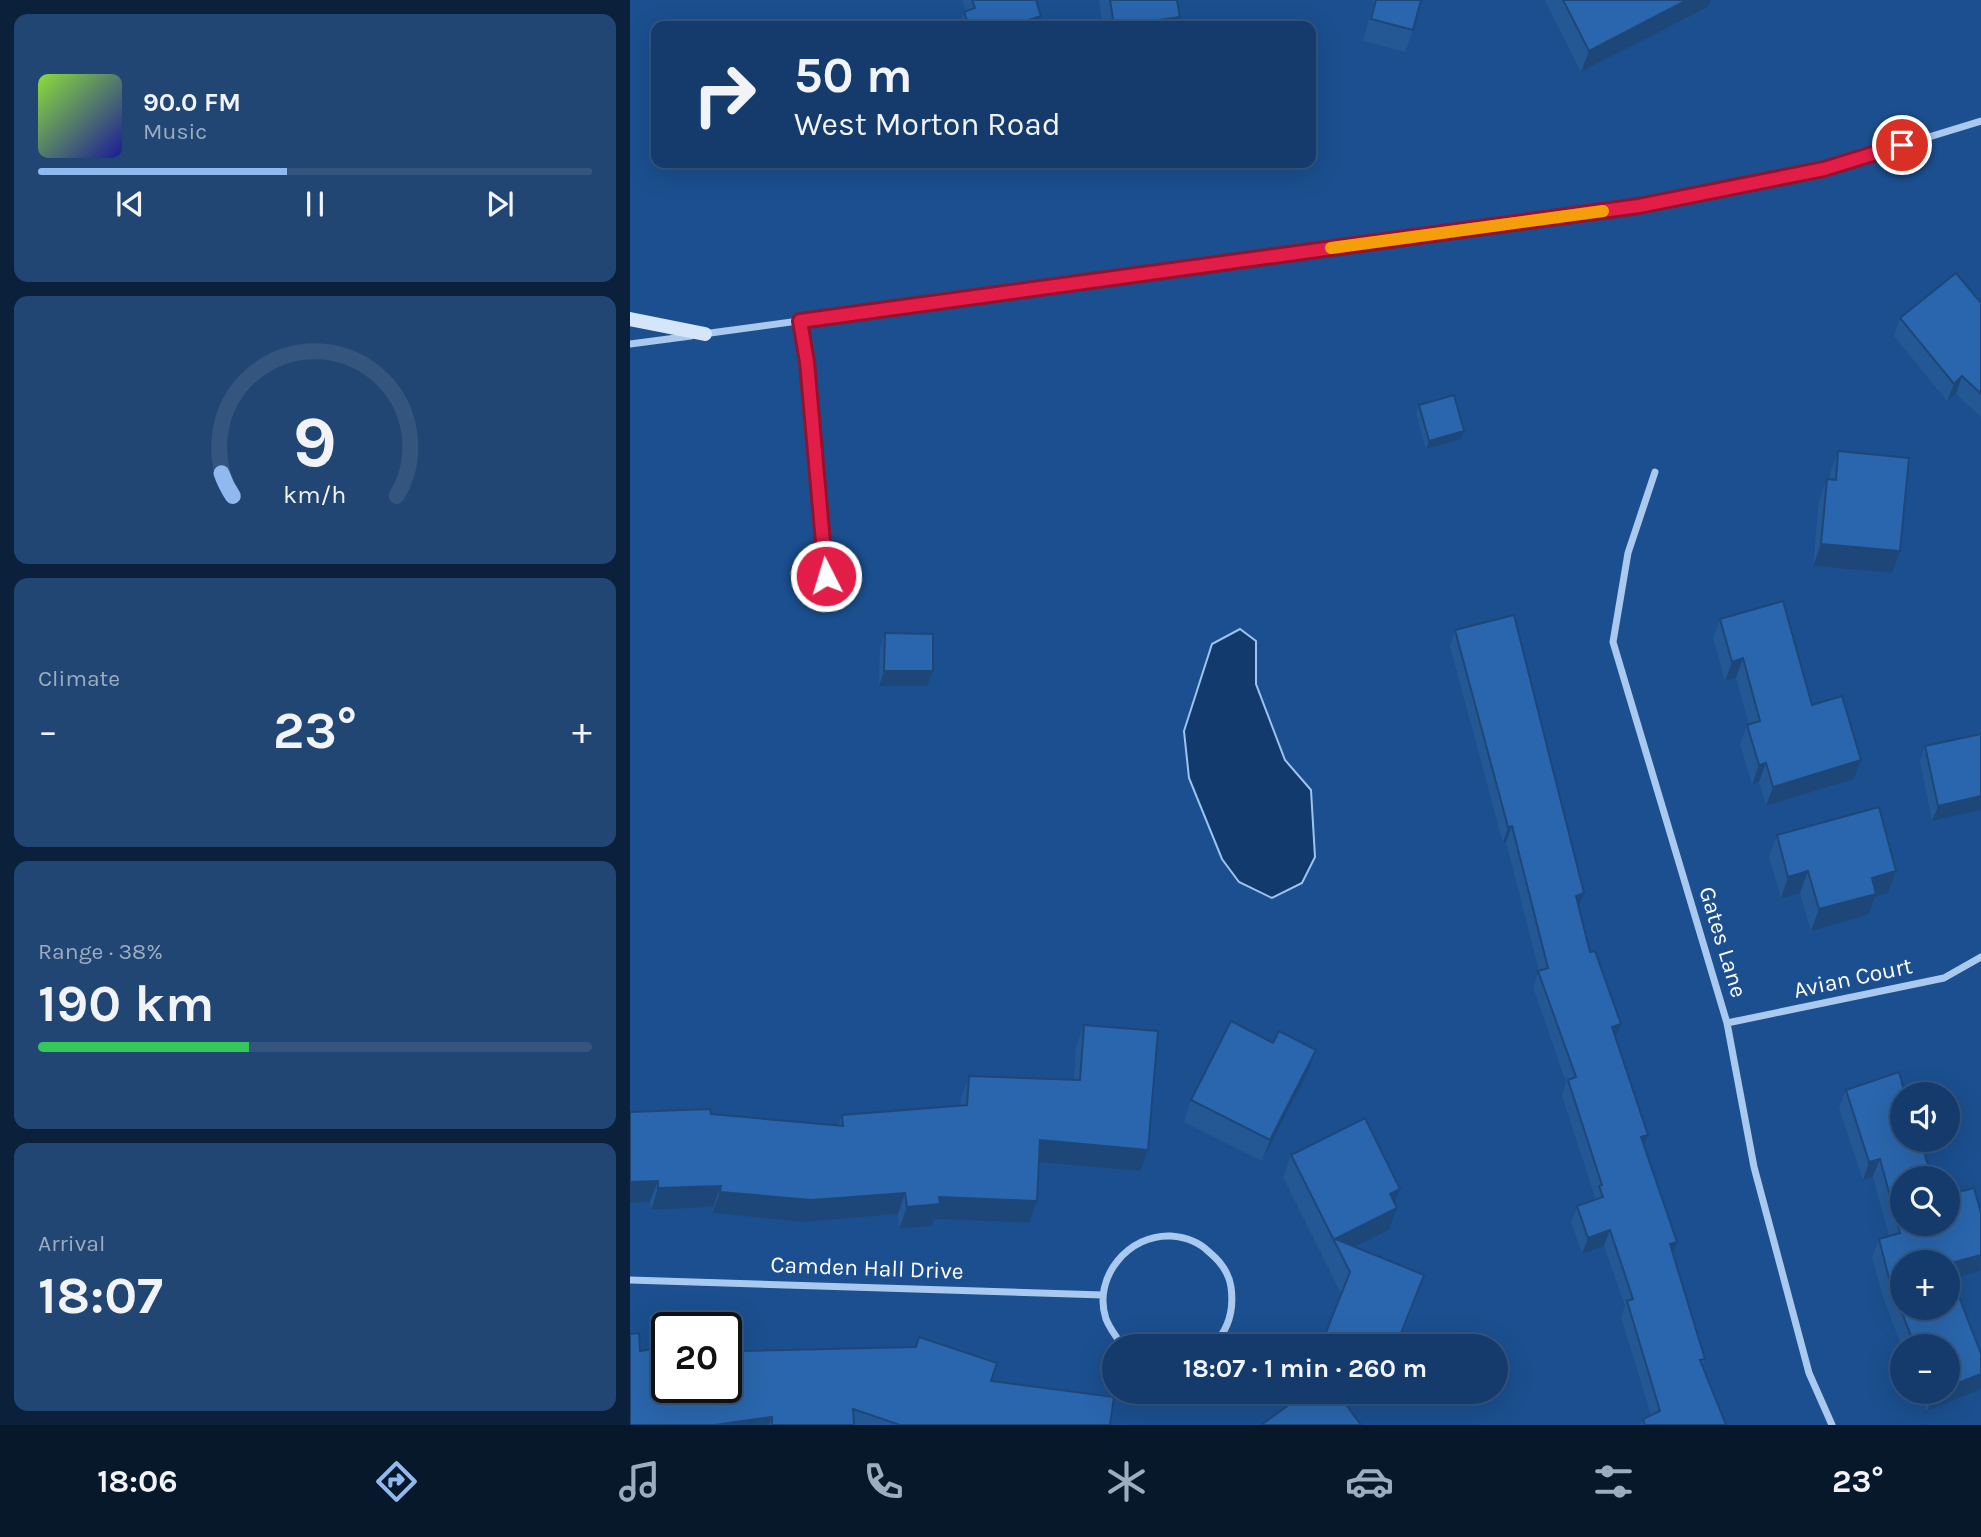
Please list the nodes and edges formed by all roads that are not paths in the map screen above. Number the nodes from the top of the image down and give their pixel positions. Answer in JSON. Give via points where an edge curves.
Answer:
{"nodes":[{"id":1,"x":1981,"y":121,"type":"edge"},
{"id":2,"x":630,"y":319,"type":"edge"},
{"id":3,"x":800,"y":321,"type":"junction"},
{"id":4,"x":705,"y":334,"type":"junction"},
{"id":5,"x":630,"y":344,"type":"edge"},
{"id":6,"x":1655,"y":472,"type":"dead end"},
{"id":7,"x":826,"y":576,"type":"dead end"},
{"id":8,"x":1981,"y":957,"type":"edge"},
{"id":9,"x":1727,"y":1023,"type":"junction"},
{"id":10,"x":630,"y":1280,"type":"edge"},
{"id":11,"x":1103,"y":1295,"type":"junction"},
{"id":12,"x":1113,"y":1334,"type":"edge"},
{"id":13,"x":1222,"y":1334,"type":"edge"},
{"id":14,"x":1832,"y":1425,"type":"edge"}],
"edges":[{"from":1,"to":3,"type":"street","via":[[1824,169],[1639,206]]},
{"from":2,"to":4,"type":"main road"},
{"from":3,"to":4,"type":"street"},
{"from":3,"to":7,"type":"lane"},
{"from":4,"to":5,"type":"street"},
{"from":6,"to":9,"type":"street","name":"Gates Lane","via":[[1628,553],[1612,642]]},
{"from":8,"to":9,"type":"street","name":"Avian Court","via":[[1944,978]]},
{"from":9,"to":14,"type":"street","name":"Gates Lane","via":[[1754,1167],[1809,1373]]},
{"from":10,"to":11,"type":"street","name":"Camden Hall Drive"},
{"from":11,"to":12,"type":"street"},
{"from":11,"to":13,"type":"street","via":[[1108,1274],[1121,1255],[1139,1242],[1160,1236],[1183,1237],[1203,1246],[1219,1261],[1230,1281],[1233,1301]]}]}
